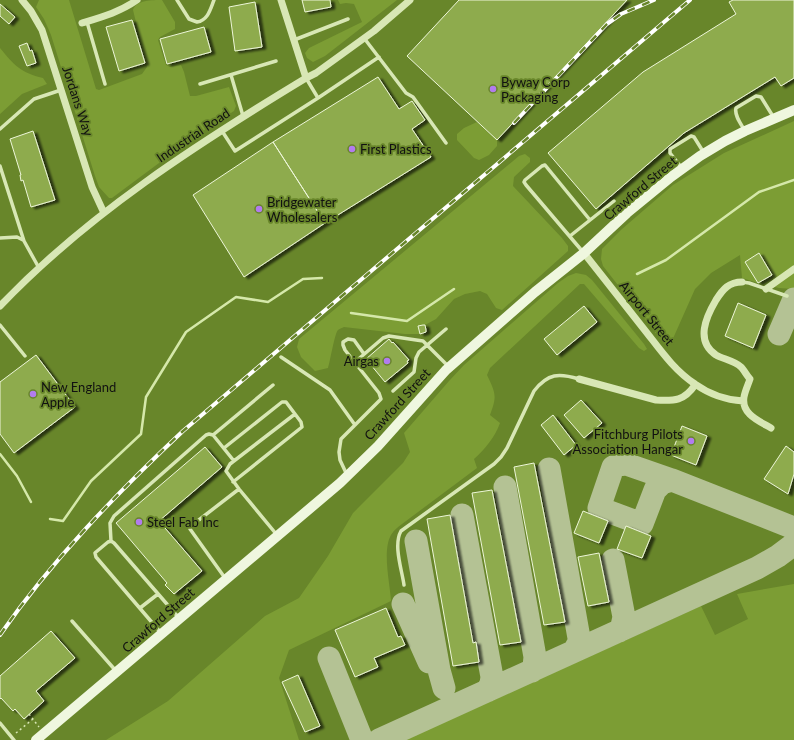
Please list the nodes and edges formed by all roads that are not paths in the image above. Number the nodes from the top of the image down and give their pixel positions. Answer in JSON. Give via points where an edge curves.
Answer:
{"nodes":[{"id":1,"x":22,"y":0,"type":"edge"},
{"id":2,"x":137,"y":0,"type":"edge"},
{"id":3,"x":177,"y":0,"type":"edge"},
{"id":4,"x":214,"y":0,"type":"edge"},
{"id":5,"x":280,"y":0,"type":"edge"},
{"id":6,"x":410,"y":0,"type":"edge"},
{"id":7,"x":348,"y":19,"type":"dead end"},
{"id":8,"x":84,"y":23,"type":"joint"},
{"id":9,"x":364,"y":38,"type":"junction"},
{"id":10,"x":294,"y":40,"type":"junction"},
{"id":11,"x":378,"y":57,"type":"junction"},
{"id":12,"x":276,"y":62,"type":"dead end"},
{"id":13,"x":230,"y":75,"type":"junction"},
{"id":14,"x":306,"y":78,"type":"junction"},
{"id":15,"x":106,"y":84,"type":"dead end"},
{"id":16,"x":200,"y":84,"type":"dead end"},
{"id":17,"x":61,"y":90,"type":"junction"},
{"id":18,"x":318,"y":98,"type":"junction"},
{"id":19,"x":794,"y":110,"type":"edge"},
{"id":20,"x":243,"y":116,"type":"junction"},
{"id":21,"x":774,"y":119,"type":"junction"},
{"id":22,"x":0,"y":129,"type":"edge"},
{"id":23,"x":221,"y":130,"type":"junction"},
{"id":24,"x":745,"y":131,"type":"junction"},
{"id":25,"x":446,"y":143,"type":"dead end"},
{"id":26,"x":705,"y":153,"type":"junction"},
{"id":27,"x":0,"y":166,"type":"edge"},
{"id":28,"x":682,"y":169,"type":"junction"},
{"id":29,"x":614,"y":201,"type":"dead end"},
{"id":30,"x":104,"y":213,"type":"junction"},
{"id":31,"x":590,"y":220,"type":"junction"},
{"id":32,"x":570,"y":236,"type":"junction"},
{"id":33,"x":0,"y":238,"type":"edge"},
{"id":34,"x":24,"y":241,"type":"junction"},
{"id":35,"x":584,"y":253,"type":"junction"},
{"id":36,"x":39,"y":268,"type":"junction"},
{"id":37,"x":794,"y":269,"type":"edge"},
{"id":38,"x":742,"y":282,"type":"joint"},
{"id":39,"x":766,"y":289,"type":"junction"},
{"id":40,"x":787,"y":296,"type":"dead end"},
{"id":41,"x":0,"y":306,"type":"edge"},
{"id":42,"x":0,"y":326,"type":"edge"},
{"id":43,"x":446,"y":329,"type":"dead end"},
{"id":44,"x":428,"y":344,"type":"junction"},
{"id":45,"x":364,"y":354,"type":"junction"},
{"id":46,"x":25,"y":356,"type":"dead end"},
{"id":47,"x":281,"y":357,"type":"dead end"},
{"id":48,"x":355,"y":362,"type":"junction"},
{"id":49,"x":449,"y":367,"type":"junction"},
{"id":50,"x":580,"y":379,"type":"joint"},
{"id":51,"x":695,"y":384,"type":"junction"},
{"id":52,"x":273,"y":385,"type":"dead end"},
{"id":53,"x":393,"y":391,"type":"dead end"},
{"id":54,"x":744,"y":401,"type":"junction"},
{"id":55,"x":295,"y":414,"type":"junction"},
{"id":56,"x":355,"y":425,"type":"junction"},
{"id":57,"x":771,"y":428,"type":"dead end"},
{"id":58,"x":213,"y":435,"type":"junction"},
{"id":59,"x":224,"y":448,"type":"junction"},
{"id":60,"x":234,"y":461,"type":"junction"},
{"id":61,"x":348,"y":476,"type":"junction"},
{"id":62,"x":234,"y":482,"type":"junction"},
{"id":63,"x":239,"y":489,"type":"junction"},
{"id":64,"x":278,"y":536,"type":"junction"},
{"id":65,"x":111,"y":541,"type":"junction"},
{"id":66,"x":226,"y":578,"type":"junction"},
{"id":67,"x":404,"y":586,"type":"dead end"},
{"id":68,"x":158,"y":594,"type":"junction"},
{"id":69,"x":140,"y":608,"type":"junction"},
{"id":70,"x":180,"y":619,"type":"junction"},
{"id":71,"x":72,"y":621,"type":"dead end"},
{"id":72,"x":162,"y":634,"type":"junction"},
{"id":73,"x":117,"y":672,"type":"junction"},
{"id":74,"x":0,"y":723,"type":"edge"},
{"id":75,"x":13,"y":738,"type":"edge"},
{"id":76,"x":36,"y":740,"type":"edge"}],
"edges":[{"from":1,"to":17,"type":"street","name":"Jordans Way","via":[[42,30]]},
{"from":2,"to":8,"type":"street","via":[[117,12]]},
{"from":3,"to":4,"type":"lane","via":[[189,19],[197,22],[205,19]]},
{"from":5,"to":10,"type":"street"},
{"from":6,"to":9,"type":"street","name":"Industrial Road"},
{"from":7,"to":10,"type":"lane"},
{"from":8,"to":15,"type":"lane"},
{"from":9,"to":11,"type":"lane"},
{"from":9,"to":14,"type":"street","name":"Industrial Road","via":[[316,74]]},
{"from":10,"to":14,"type":"street"},
{"from":11,"to":18,"type":"lane"},
{"from":11,"to":25,"type":"lane","via":[[406,93],[413,97]]},
{"from":12,"to":13,"type":"lane"},
{"from":13,"to":16,"type":"lane"},
{"from":13,"to":20,"type":"lane"},
{"from":14,"to":18,"type":"lane"},
{"from":14,"to":20,"type":"street","name":"Industrial Road"},
{"from":17,"to":22,"type":"lane","via":[[34,99]]},
{"from":17,"to":30,"type":"street","name":"Jordans Way","via":[[92,187]]},
{"from":18,"to":23,"type":"lane","via":[[236,151]]},
{"from":19,"to":21,"type":"main road","name":"Crawford Street"},
{"from":20,"to":23,"type":"street","name":"Industrial Road"},
{"from":21,"to":24,"type":"main road","name":"Crawford Street"},
{"from":21,"to":24,"type":"lane","via":[[761,96],[756,96],[735,110]]},
{"from":23,"to":30,"type":"street","name":"Industrial Road"},
{"from":24,"to":26,"type":"main road","name":"Crawford Street"},
{"from":26,"to":28,"type":"main road","name":"Crawford Street"},
{"from":26,"to":28,"type":"lane","via":[[691,136],[670,149],[670,153]]},
{"from":27,"to":34,"type":"lane"},
{"from":28,"to":35,"type":"main road","name":"Crawford Street","via":[[627,213]]},
{"from":29,"to":31,"type":"lane"},
{"from":30,"to":36,"type":"street","name":"Industrial Road"},
{"from":31,"to":32,"type":"lane"},
{"from":31,"to":32,"type":"lane","via":[[545,165],[542,166],[524,182]]},
{"from":32,"to":35,"type":"lane"},
{"from":33,"to":34,"type":"lane","via":[[17,237]]},
{"from":34,"to":36,"type":"lane"},
{"from":35,"to":49,"type":"main road","name":"Crawford Street"},
{"from":35,"to":51,"type":"street","name":"Airport Street","via":[[673,365]]},
{"from":36,"to":41,"type":"street","name":"Industrial Road"},
{"from":37,"to":39,"type":"street"},
{"from":38,"to":39,"type":"lane"},
{"from":38,"to":54,"type":"street","via":[[724,288],[703,331],[711,351],[740,367],[750,380]]},
{"from":39,"to":40,"type":"lane"},
{"from":42,"to":46,"type":"lane"},
{"from":43,"to":44,"type":"lane"},
{"from":44,"to":45,"type":"lane","via":[[421,340],[386,337]]},
{"from":44,"to":49,"type":"lane"},
{"from":44,"to":53,"type":"lane","via":[[417,355],[412,375]]},
{"from":45,"to":48,"type":"lane"},
{"from":45,"to":48,"type":"lane","via":[[354,340],[345,340],[345,350]]},
{"from":47,"to":56,"type":"lane","via":[[330,390]]},
{"from":48,"to":56,"type":"lane","via":[[381,399]]},
{"from":49,"to":61,"type":"main road","name":"Crawford Street"},
{"from":50,"to":51,"type":"street","via":[[656,400],[669,401],[689,394]]},
{"from":50,"to":67,"type":"lane","via":[[559,374],[540,383],[501,457],[401,531],[398,546]]},
{"from":51,"to":54,"type":"street","name":"Airport Street","via":[[723,398]]},
{"from":52,"to":58,"type":"lane"},
{"from":54,"to":57,"type":"street","via":[[745,409],[750,416]]},
{"from":55,"to":59,"type":"lane","via":[[286,402],[282,402]]},
{"from":55,"to":60,"type":"lane"},
{"from":55,"to":62,"type":"lane","via":[[302,427]]},
{"from":56,"to":61,"type":"lane","via":[[341,439],[340,445],[340,460]]},
{"from":58,"to":59,"type":"lane"},
{"from":58,"to":65,"type":"lane","via":[[206,435],[114,516],[110,523]]},
{"from":59,"to":60,"type":"lane"},
{"from":60,"to":62,"type":"lane","via":[[226,471]]},
{"from":61,"to":64,"type":"main road","name":"Crawford Street"},
{"from":62,"to":63,"type":"lane"},
{"from":63,"to":64,"type":"lane"},
{"from":63,"to":66,"type":"lane","via":[[190,529]]},
{"from":64,"to":66,"type":"main road","name":"Crawford Street"},
{"from":65,"to":68,"type":"lane"},
{"from":65,"to":69,"type":"lane","via":[[95,553],[96,557]]},
{"from":66,"to":70,"type":"main road","name":"Crawford Street"},
{"from":68,"to":69,"type":"lane"},
{"from":68,"to":70,"type":"lane"},
{"from":69,"to":72,"type":"lane"},
{"from":70,"to":72,"type":"main road","name":"Crawford Street"},
{"from":71,"to":73,"type":"lane"},
{"from":72,"to":73,"type":"main road","name":"Crawford Street"},
{"from":73,"to":76,"type":"main road","name":"Crawford Street"},
{"from":74,"to":75,"type":"lane"}]}
